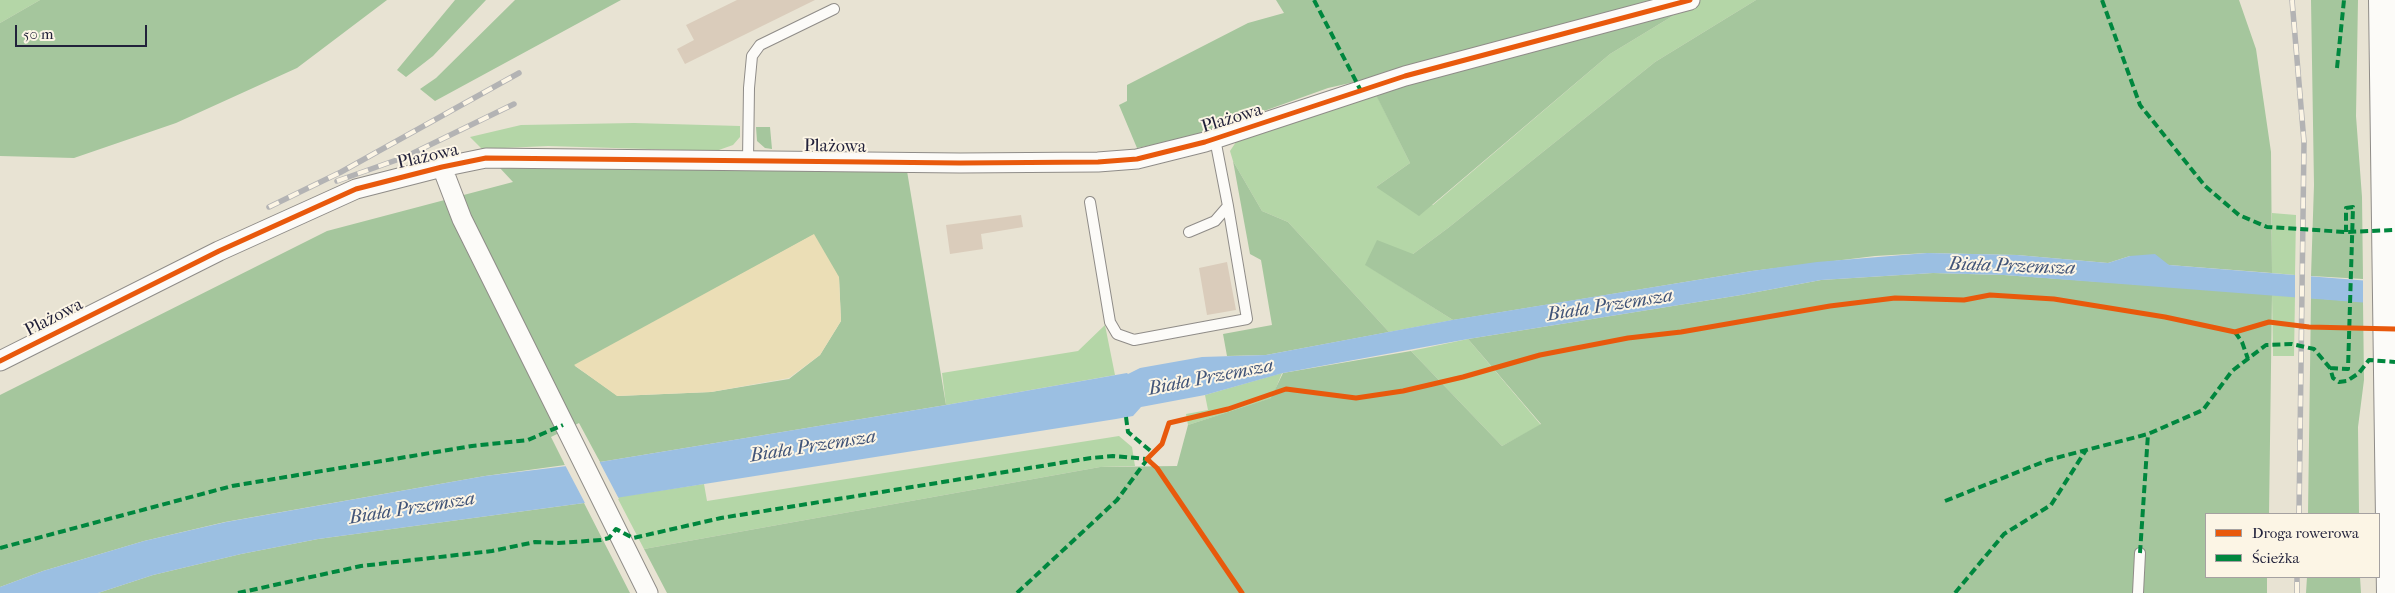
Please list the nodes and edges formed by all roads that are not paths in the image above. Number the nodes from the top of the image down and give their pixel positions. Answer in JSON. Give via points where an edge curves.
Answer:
{"nodes":[{"id":1,"x":1690,"y":0,"type":"edge"},
{"id":2,"x":2383,"y":0,"type":"edge"},
{"id":3,"x":834,"y":9,"type":"dead end"},
{"id":4,"x":1215,"y":139,"type":"junction"},
{"id":5,"x":748,"y":160,"type":"junction"},
{"id":6,"x":442,"y":167,"type":"junction"},
{"id":7,"x":1090,"y":202,"type":"dead end"},
{"id":8,"x":1228,"y":206,"type":"junction"},
{"id":9,"x":1189,"y":232,"type":"dead end"},
{"id":10,"x":0,"y":360,"type":"edge"},
{"id":11,"x":2140,"y":553,"type":"dead end"},
{"id":12,"x":648,"y":593,"type":"edge"},
{"id":13,"x":2138,"y":593,"type":"edge"},
{"id":14,"x":2391,"y":593,"type":"edge"}],
"edges":[{"from":1,"to":4,"type":"street","name":"Plażowa","via":[[1405,76]]},
{"from":2,"to":14,"type":"highway"},
{"from":3,"to":5,"type":"lane","via":[[760,45],[752,56]]},
{"from":4,"to":5,"type":"street","name":"Plażowa","via":[[1137,159],[1098,162]]},
{"from":4,"to":8,"type":"lane"},
{"from":5,"to":6,"type":"street","name":"Plażowa","via":[[486,158]]},
{"from":6,"to":10,"type":"street","name":"Plażowa","via":[[356,189],[219,251]]},
{"from":6,"to":12,"type":"street","via":[[462,218]]},
{"from":7,"to":8,"type":"lane","via":[[1110,322],[1117,334],[1134,340],[1247,319]]},
{"from":8,"to":9,"type":"lane","via":[[1215,220]]},
{"from":11,"to":13,"type":"lane"}]}
